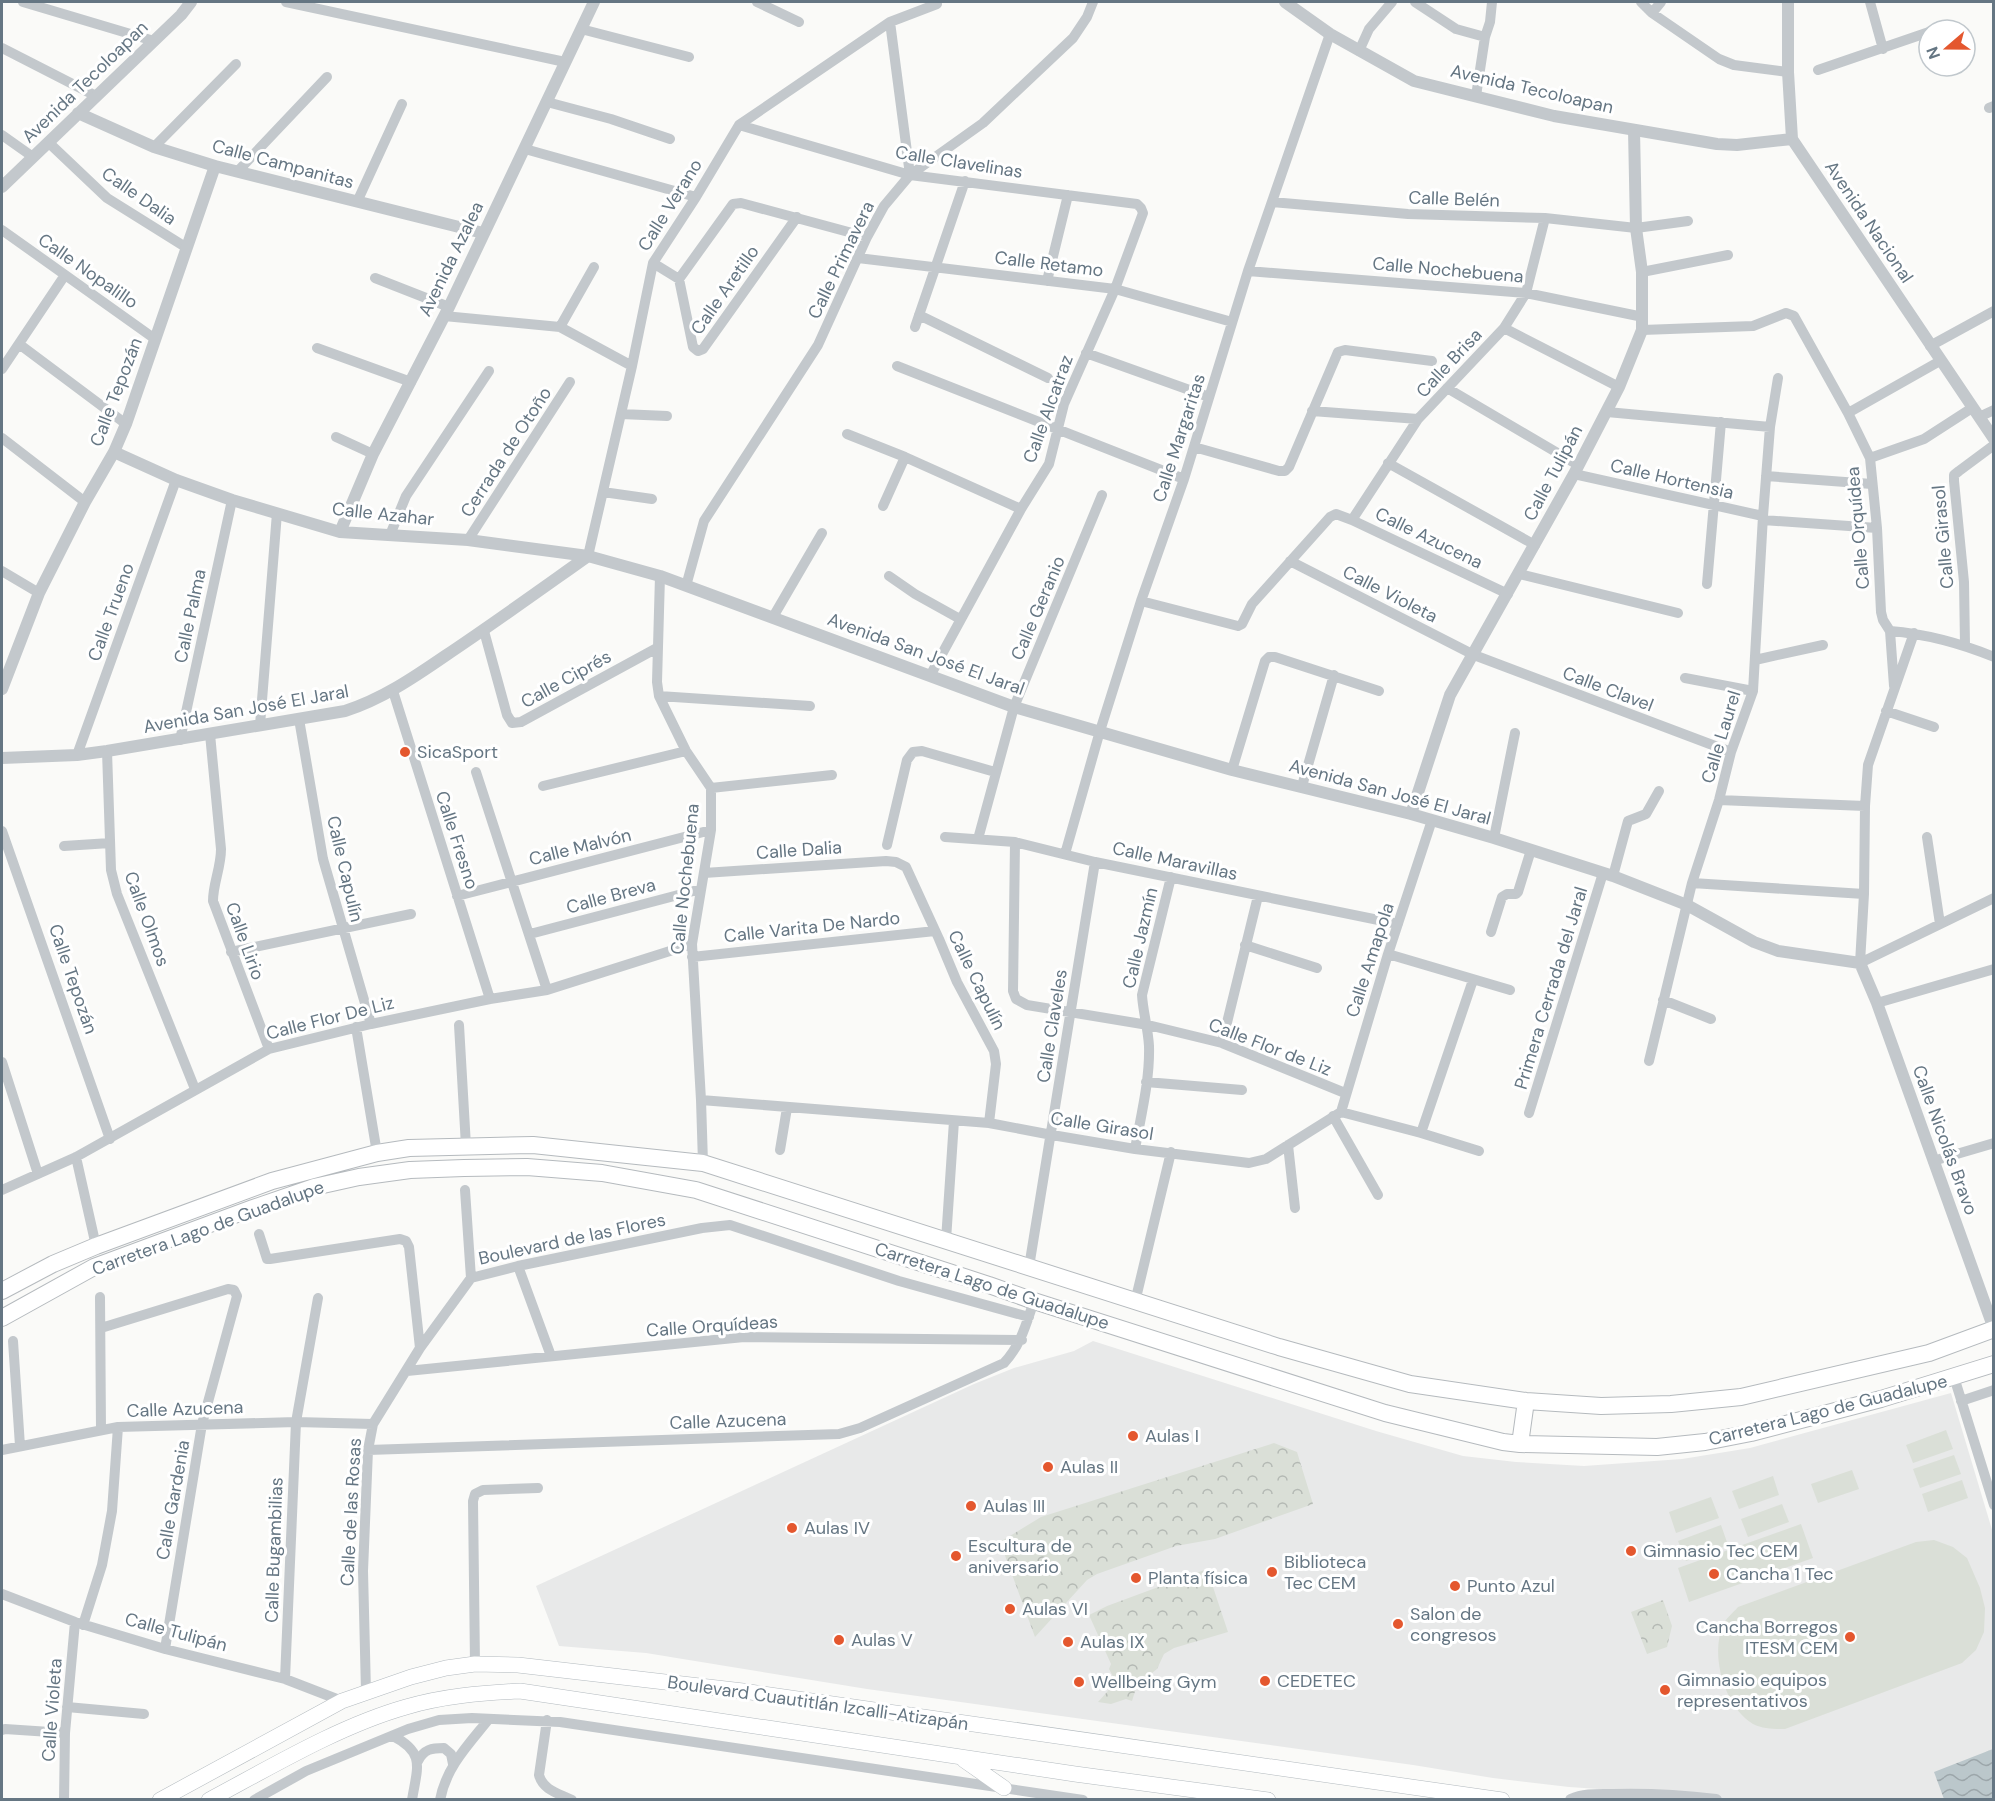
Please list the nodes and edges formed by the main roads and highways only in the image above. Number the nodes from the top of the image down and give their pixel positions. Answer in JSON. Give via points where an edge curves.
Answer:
{"nodes":[{"id":1,"x":996,"y":1257,"type":"junction"},
{"id":2,"x":989,"y":1285,"type":"junction"},
{"id":3,"x":2,"y":1291,"type":"edge"},
{"id":4,"x":2,"y":1318,"type":"edge"},
{"id":5,"x":1994,"y":1329,"type":"edge"},
{"id":6,"x":1994,"y":1364,"type":"edge"},
{"id":7,"x":1526,"y":1401,"type":"junction"},
{"id":8,"x":1520,"y":1444,"type":"junction"},
{"id":9,"x":959,"y":1756,"type":"junction"},
{"id":10,"x":1005,"y":1788,"type":"road end"},
{"id":11,"x":160,"y":1800,"type":"edge"},
{"id":12,"x":209,"y":1800,"type":"edge"},
{"id":13,"x":1268,"y":1800,"type":"edge"},
{"id":14,"x":1502,"y":1800,"type":"edge"}],
"edges":[{"from":1,"to":2,"type":"main road"},
{"from":1,"to":3,"type":"main road","name":"Carretera Lago de Guadalupe","via":[[703,1163],[533,1145],[466,1146],[376,1152],[272,1181],[96,1246]]},
{"from":1,"to":7,"type":"main road","name":"Carretera Lago de Guadalupe","via":[[1410,1384]]},
{"from":2,"to":4,"type":"main road","name":"Carretera Lago de Guadalupe","via":[[696,1190],[602,1173],[527,1167],[420,1170],[314,1187],[253,1208],[94,1267]]},
{"from":2,"to":8,"type":"main road","name":"Carretera Lago de Guadalupe","via":[[1031,1309],[1385,1413],[1487,1440]]},
{"from":5,"to":7,"type":"main road","name":"Carretera Lago de Guadalupe","via":[[1929,1353],[1741,1396],[1601,1406]]},
{"from":6,"to":8,"type":"main road","name":"Carretera Lago de Guadalupe","via":[[1881,1399],[1705,1442],[1657,1447]]},
{"from":7,"to":8,"type":"main road"},
{"from":9,"to":10,"type":"main road"},
{"from":9,"to":12,"type":"main road","name":"Boulevard Cuautitlán Izcalli-Atizapán","via":[[520,1691],[467,1694],[405,1707],[352,1727]]},
{"from":9,"to":13,"type":"main road","name":"Boulevard Cuautitlán Izcalli-Atizapán"},
{"from":11,"to":14,"type":"main road","name":"Boulevard Cuautitlán Izcalli-Atizapán","via":[[342,1701],[411,1677],[475,1664],[518,1665],[743,1691]]}]}
